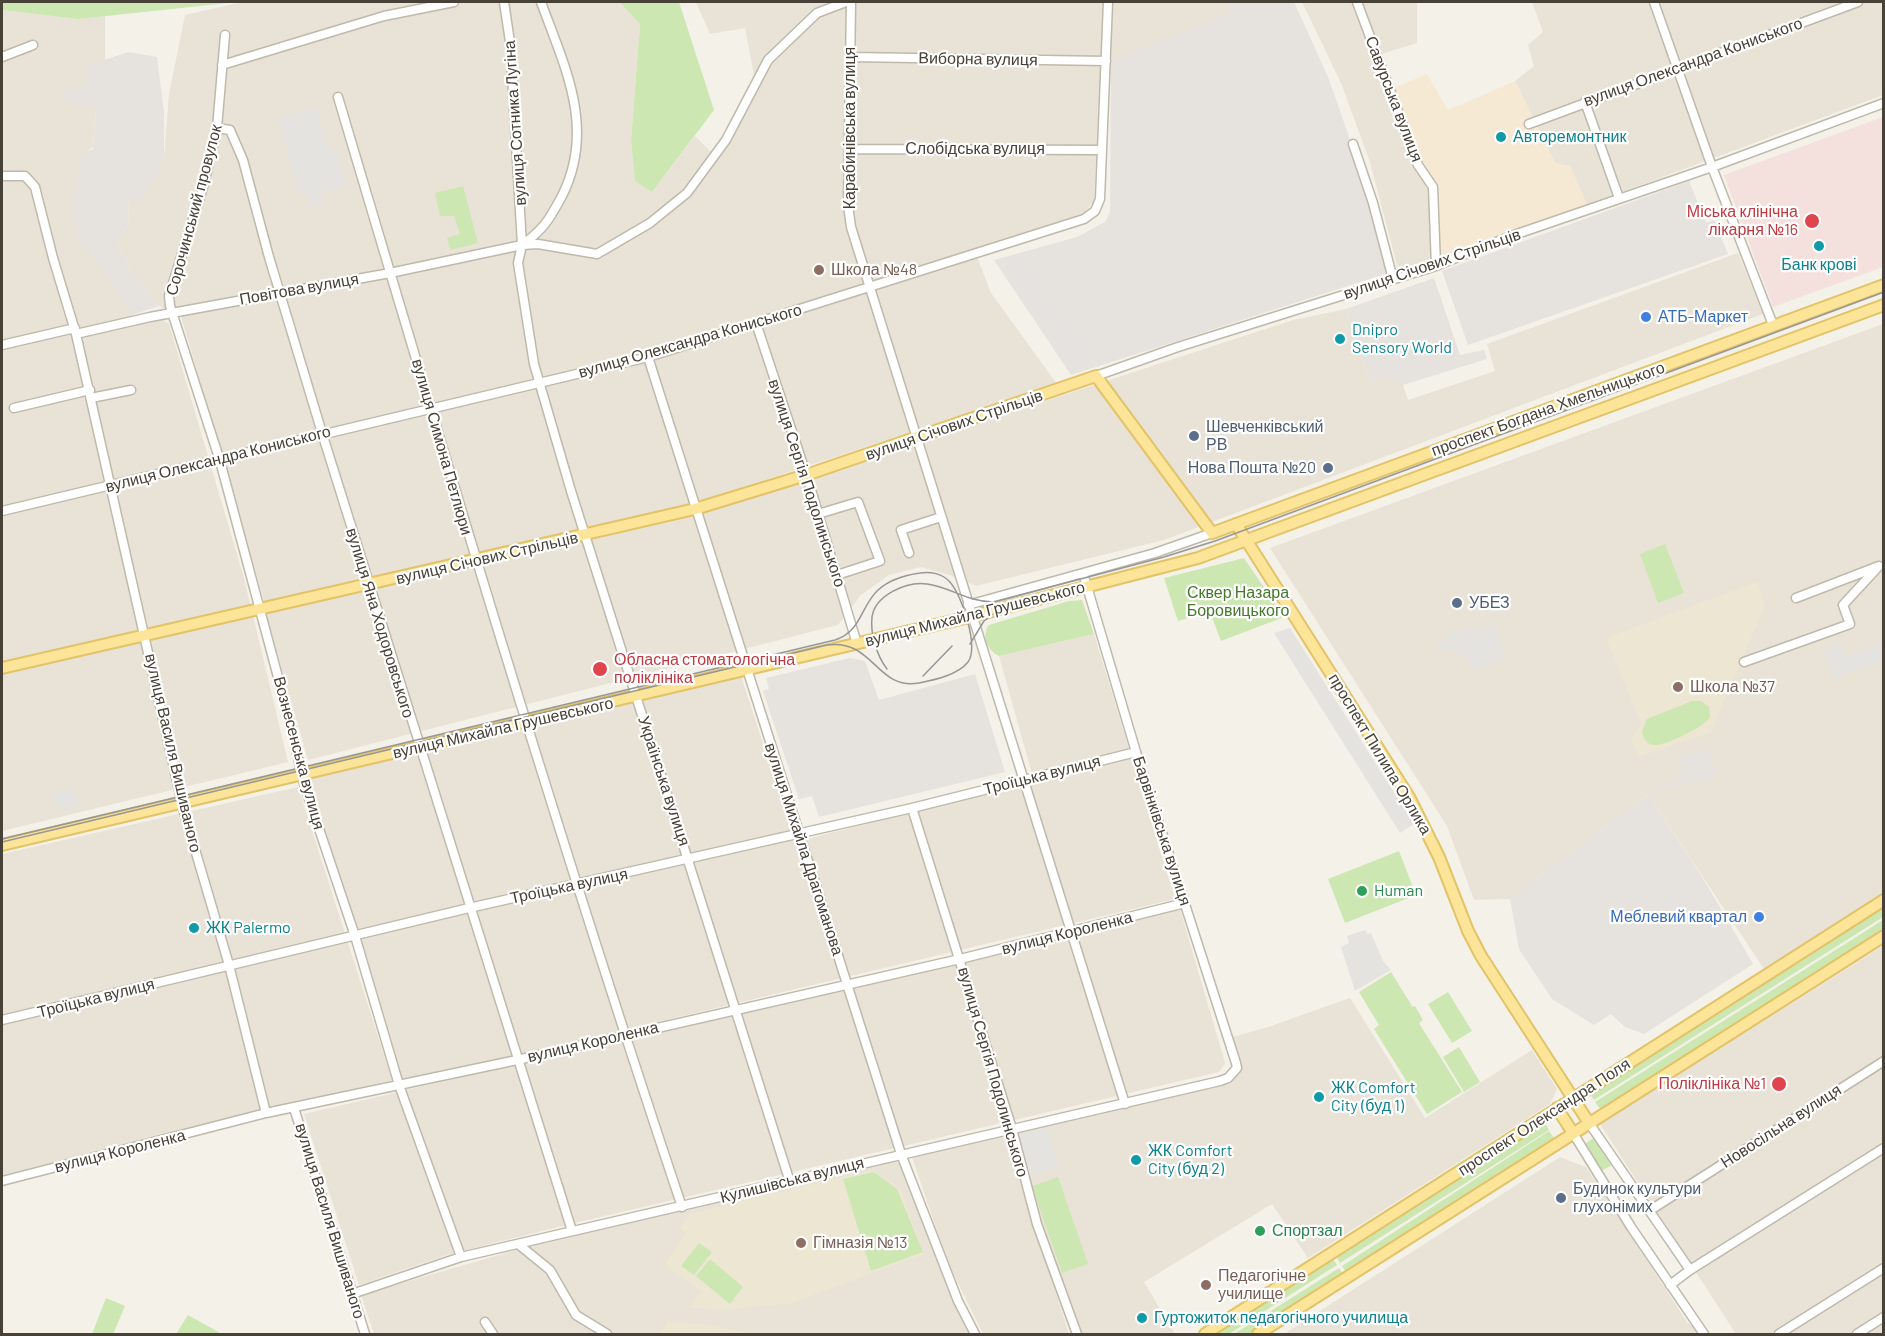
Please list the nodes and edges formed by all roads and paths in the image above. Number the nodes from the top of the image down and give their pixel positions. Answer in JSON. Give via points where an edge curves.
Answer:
{"nodes":[{"id":1,"x":454,"y":2,"type":"edge"},
{"id":2,"x":504,"y":2,"type":"edge"},
{"id":3,"x":541,"y":2,"type":"edge"},
{"id":4,"x":849,"y":2,"type":"edge"},
{"id":5,"x":1108,"y":2,"type":"edge"},
{"id":6,"x":1357,"y":2,"type":"edge"},
{"id":7,"x":1654,"y":2,"type":"edge"},
{"id":8,"x":1858,"y":2,"type":"edge"},
{"id":9,"x":225,"y":34,"type":"dead end"},
{"id":10,"x":33,"y":45,"type":"dead end"},
{"id":11,"x":2,"y":57,"type":"edge"},
{"id":12,"x":851,"y":57,"type":"junction"},
{"id":13,"x":1106,"y":61,"type":"junction"},
{"id":14,"x":222,"y":65,"type":"junction"},
{"id":15,"x":1678,"y":68,"type":"junction"},
{"id":16,"x":338,"y":97,"type":"dead end"},
{"id":17,"x":1585,"y":102,"type":"junction"},
{"id":18,"x":1884,"y":103,"type":"edge"},
{"id":19,"x":1529,"y":124,"type":"dead end"},
{"id":20,"x":217,"y":128,"type":"junction"},
{"id":21,"x":1353,"y":144,"type":"dead end"},
{"id":22,"x":849,"y":149,"type":"junction"},
{"id":23,"x":1100,"y":150,"type":"junction"},
{"id":24,"x":1712,"y":167,"type":"junction"},
{"id":25,"x":2,"y":176,"type":"edge"},
{"id":26,"x":1619,"y":198,"type":"junction"},
{"id":27,"x":522,"y":244,"type":"junction"},
{"id":28,"x":1436,"y":266,"type":"junction"},
{"id":29,"x":390,"y":273,"type":"junction"},
{"id":30,"x":1393,"y":279,"type":"junction"},
{"id":31,"x":1884,"y":285,"type":"edge"},
{"id":32,"x":870,"y":287,"type":"junction"},
{"id":33,"x":279,"y":294,"type":"junction"},
{"id":34,"x":1884,"y":305,"type":"edge"},
{"id":35,"x":174,"y":313,"type":"junction"},
{"id":36,"x":756,"y":323,"type":"junction"},
{"id":37,"x":1773,"y":326,"type":"junction"},
{"id":38,"x":76,"y":331,"type":"junction"},
{"id":39,"x":1780,"y":343,"type":"junction"},
{"id":40,"x":2,"y":345,"type":"edge"},
{"id":41,"x":648,"y":357,"type":"junction"},
{"id":42,"x":1096,"y":376,"type":"junction"},
{"id":43,"x":540,"y":383,"type":"junction"},
{"id":44,"x":131,"y":390,"type":"dead end"},
{"id":45,"x":91,"y":394,"type":"junction"},
{"id":46,"x":14,"y":408,"type":"dead end"},
{"id":47,"x":430,"y":408,"type":"junction"},
{"id":48,"x":1543,"y":410,"type":"junction"},
{"id":49,"x":1550,"y":429,"type":"junction"},
{"id":50,"x":322,"y":433,"type":"junction"},
{"id":51,"x":916,"y":438,"type":"junction"},
{"id":52,"x":220,"y":461,"type":"junction"},
{"id":53,"x":806,"y":475,"type":"junction"},
{"id":54,"x":111,"y":486,"type":"junction"},
{"id":55,"x":695,"y":509,"type":"junction"},
{"id":56,"x":2,"y":511,"type":"edge"},
{"id":57,"x":818,"y":514,"type":"junction"},
{"id":58,"x":941,"y":517,"type":"junction"},
{"id":59,"x":1236,"y":524,"type":"junction"},
{"id":60,"x":1212,"y":533,"type":"junction"},
{"id":61,"x":585,"y":536,"type":"junction"},
{"id":62,"x":1247,"y":541,"type":"junction"},
{"id":63,"x":909,"y":553,"type":"dead end"},
{"id":64,"x":476,"y":561,"type":"junction"},
{"id":65,"x":1879,"y":566,"type":"junction"},
{"id":66,"x":1083,"y":573,"type":"junction"},
{"id":67,"x":837,"y":575,"type":"junction"},
{"id":68,"x":1884,"y":577,"type":"edge"},
{"id":69,"x":369,"y":584,"type":"junction"},
{"id":70,"x":1087,"y":586,"type":"junction"},
{"id":71,"x":1796,"y":598,"type":"dead end"},
{"id":72,"x":260,"y":610,"type":"junction"},
{"id":73,"x":970,"y":611,"type":"junction"},
{"id":74,"x":146,"y":636,"type":"junction"},
{"id":75,"x":857,"y":644,"type":"junction"},
{"id":76,"x":1744,"y":662,"type":"dead end"},
{"id":77,"x":2,"y":668,"type":"edge"},
{"id":78,"x":746,"y":670,"type":"junction"},
{"id":79,"x":636,"y":696,"type":"junction"},
{"id":80,"x":526,"y":722,"type":"junction"},
{"id":81,"x":419,"y":748,"type":"junction"},
{"id":82,"x":1136,"y":752,"type":"junction"},
{"id":83,"x":302,"y":776,"type":"junction"},
{"id":84,"x":1025,"y":778,"type":"junction"},
{"id":85,"x":183,"y":804,"type":"junction"},
{"id":86,"x":912,"y":808,"type":"junction"},
{"id":87,"x":798,"y":833,"type":"junction"},
{"id":88,"x":2,"y":845,"type":"edge"},
{"id":89,"x":689,"y":860,"type":"junction"},
{"id":90,"x":579,"y":884,"type":"junction"},
{"id":91,"x":1884,"y":900,"type":"edge"},
{"id":92,"x":1185,"y":903,"type":"junction"},
{"id":93,"x":469,"y":908,"type":"junction"},
{"id":94,"x":1073,"y":932,"type":"junction"},
{"id":95,"x":355,"y":936,"type":"junction"},
{"id":96,"x":1884,"y":936,"type":"edge"},
{"id":97,"x":960,"y":959,"type":"junction"},
{"id":98,"x":229,"y":965,"type":"junction"},
{"id":99,"x":849,"y":984,"type":"junction"},
{"id":100,"x":736,"y":1009,"type":"junction"},
{"id":101,"x":2,"y":1020,"type":"edge"},
{"id":102,"x":626,"y":1034,"type":"junction"},
{"id":103,"x":517,"y":1060,"type":"junction"},
{"id":104,"x":1884,"y":1061,"type":"edge"},
{"id":105,"x":1233,"y":1074,"type":"joint"},
{"id":106,"x":399,"y":1085,"type":"junction"},
{"id":107,"x":1572,"y":1098,"type":"junction"},
{"id":108,"x":1125,"y":1104,"type":"junction"},
{"id":109,"x":294,"y":1108,"type":"junction"},
{"id":110,"x":1557,"y":1108,"type":"junction"},
{"id":111,"x":266,"y":1113,"type":"junction"},
{"id":112,"x":1589,"y":1123,"type":"junction"},
{"id":113,"x":1012,"y":1129,"type":"junction"},
{"id":114,"x":1573,"y":1134,"type":"junction"},
{"id":115,"x":1884,"y":1148,"type":"edge"},
{"id":116,"x":901,"y":1154,"type":"junction"},
{"id":117,"x":789,"y":1179,"type":"junction"},
{"id":118,"x":2,"y":1181,"type":"edge"},
{"id":119,"x":682,"y":1207,"type":"junction"},
{"id":120,"x":1649,"y":1210,"type":"junction"},
{"id":121,"x":572,"y":1231,"type":"junction"},
{"id":122,"x":518,"y":1244,"type":"junction"},
{"id":123,"x":461,"y":1257,"type":"junction"},
{"id":124,"x":1884,"y":1268,"type":"edge"},
{"id":125,"x":1690,"y":1270,"type":"junction"},
{"id":126,"x":1670,"y":1285,"type":"junction"},
{"id":127,"x":352,"y":1294,"type":"junction"},
{"id":128,"x":1884,"y":1317,"type":"edge"},
{"id":129,"x":484,"y":1322,"type":"dead end"},
{"id":130,"x":365,"y":1335,"type":"edge"},
{"id":131,"x":493,"y":1335,"type":"edge"},
{"id":132,"x":607,"y":1335,"type":"edge"},
{"id":133,"x":975,"y":1335,"type":"edge"},
{"id":134,"x":1077,"y":1335,"type":"edge"},
{"id":135,"x":1205,"y":1335,"type":"edge"},
{"id":136,"x":1258,"y":1335,"type":"edge"},
{"id":137,"x":1704,"y":1335,"type":"edge"},
{"id":138,"x":1779,"y":1335,"type":"edge"},
{"id":139,"x":1857,"y":1335,"type":"edge"}],
"edges":[{"from":1,"to":14,"type":"street","via":[[384,16]]},
{"from":2,"to":27,"type":"street","name":"вулиця Сотника Лугіна"},
{"from":3,"to":27,"type":"street","via":[[576,105],[577,157],[546,226]]},
{"from":4,"to":12,"type":"street","name":"Карабинівська вулиця"},
{"from":4,"to":27,"type":"street","via":[[817,14],[768,60],[726,140],[687,193],[650,224],[597,254]]},
{"from":5,"to":13,"type":"street","name":"вулиця Олександра Кониського"},
{"from":6,"to":28,"type":"street","name":"Савурська вулиця","via":[[1418,165],[1433,187]]},
{"from":7,"to":15,"type":"street"},
{"from":8,"to":15,"type":"street","name":"вулиця Олександра Кониського"},
{"from":9,"to":14,"type":"street","name":"Сорочинський провулок"},
{"from":10,"to":11,"type":"street"},
{"from":12,"to":13,"type":"street","name":"Виборна вулиця"},
{"from":12,"to":22,"type":"street","name":"Карабинівська вулиця"},
{"from":13,"to":23,"type":"street","name":"вулиця Олександра Кониського"},
{"from":14,"to":20,"type":"street","name":"Сорочинський провулок"},
{"from":15,"to":17,"type":"street","name":"вулиця Олександра Кониського"},
{"from":15,"to":24,"type":"street"},
{"from":16,"to":29,"type":"street","name":"вулиця Симона Петлюри"},
{"from":17,"to":19,"type":"street","name":"вулиця Олександра Кониського"},
{"from":17,"to":26,"type":"street"},
{"from":18,"to":24,"type":"street","name":"вулиця Січових Стрільців"},
{"from":20,"to":33,"type":"street","name":"вулиця Яна Ходоровського","via":[[230,130],[235,136]]},
{"from":20,"to":35,"type":"street","name":"Сорочинський провулок","via":[[169,296]]},
{"from":21,"to":30,"type":"street"},
{"from":22,"to":23,"type":"street","name":"Слобідська вулиця"},
{"from":22,"to":32,"type":"street","name":"Карабинівська вулиця","via":[[851,227]]},
{"from":23,"to":32,"type":"street","name":"вулиця Олександра Кониського","via":[[1100,199],[1095,211],[1084,219]]},
{"from":24,"to":26,"type":"street","name":"вулиця Січових Стрільців"},
{"from":24,"to":37,"type":"street"},
{"from":25,"to":38,"type":"street","name":"вулиця Василя Вишиваного","via":[[25,176],[36,187]]},
{"from":26,"to":28,"type":"street","name":"вулиця Січових Стрільців"},
{"from":27,"to":29,"type":"street","name":"Повітова вулиця"},
{"from":27,"to":43,"type":"street","name":"вулиця Сотника Лугіна","via":[[518,263]]},
{"from":28,"to":30,"type":"street","name":"вулиця Січових Стрільців"},
{"from":29,"to":33,"type":"street","name":"Повітова вулиця"},
{"from":29,"to":47,"type":"street","name":"вулиця Симона Петлюри"},
{"from":30,"to":42,"type":"street","name":"вулиця Січових Стрільців"},
{"from":31,"to":37,"type":"main road","name":"проспект Богдана Хмельницького"},
{"from":32,"to":36,"type":"street","name":"вулиця Олександра Кониського"},
{"from":32,"to":51,"type":"street","name":"Карабинівська вулиця"},
{"from":33,"to":35,"type":"street","name":"Повітова вулиця"},
{"from":33,"to":50,"type":"street","name":"вулиця Яна Ходоровського"},
{"from":34,"to":39,"type":"main road","name":"проспект Богдана Хмельницького"},
{"from":35,"to":38,"type":"street","name":"Повітова вулиця"},
{"from":35,"to":52,"type":"street","name":"Вознесенська вулиця"},
{"from":36,"to":41,"type":"street","name":"вулиця Олександра Кониського"},
{"from":36,"to":53,"type":"street","name":"вулиця Сергія Подолинського"},
{"from":37,"to":39,"type":"main road"},
{"from":37,"to":48,"type":"main road","name":"проспект Богдана Хмельницького"},
{"from":38,"to":40,"type":"street","name":"Повітова вулиця"},
{"from":38,"to":45,"type":"street","name":"вулиця Василя Вишиваного"},
{"from":39,"to":49,"type":"main road","name":"проспект Богдана Хмельницького"},
{"from":41,"to":43,"type":"street","name":"вулиця Олександра Кониського"},
{"from":41,"to":55,"type":"street","name":"вулиця Михайла Драгоманова"},
{"from":42,"to":51,"type":"main road","name":"вулиця Січових Стрільців"},
{"from":42,"to":60,"type":"main road"},
{"from":43,"to":47,"type":"street","name":"вулиця Олександра Кониського"},
{"from":43,"to":61,"type":"street","name":"Українська вулиця"},
{"from":44,"to":45,"type":"street"},
{"from":45,"to":46,"type":"street"},
{"from":45,"to":54,"type":"street","name":"вулиця Василя Вишиваного"},
{"from":47,"to":50,"type":"street","name":"вулиця Олександра Кониського"},
{"from":47,"to":64,"type":"street","name":"вулиця Симона Петлюри"},
{"from":48,"to":49,"type":"main road"},
{"from":48,"to":59,"type":"main road","name":"проспект Богдана Хмельницького"},
{"from":49,"to":62,"type":"main road","name":"проспект Богдана Хмельницького"},
{"from":50,"to":52,"type":"street","name":"вулиця Олександра Кониського"},
{"from":50,"to":69,"type":"street","name":"вулиця Яна Ходоровського"},
{"from":51,"to":53,"type":"main road","name":"вулиця Січових Стрільців"},
{"from":51,"to":58,"type":"street","name":"Карабинівська вулиця"},
{"from":52,"to":54,"type":"street","name":"вулиця Олександра Кониського"},
{"from":52,"to":72,"type":"street","name":"Вознесенська вулиця"},
{"from":53,"to":55,"type":"main road","name":"вулиця Січових Стрільців"},
{"from":53,"to":57,"type":"street","name":"вулиця Сергія Подолинського"},
{"from":54,"to":56,"type":"street","name":"вулиця Олександра Кониського"},
{"from":54,"to":74,"type":"street","name":"вулиця Василя Вишиваного"},
{"from":55,"to":61,"type":"main road","name":"вулиця Січових Стрільців"},
{"from":55,"to":78,"type":"street","name":"вулиця Михайла Драгоманова"},
{"from":57,"to":67,"type":"street","name":"вулиця Сергія Подолинського"},
{"from":57,"to":67,"type":"street","via":[[858,502],[880,561]]},
{"from":58,"to":63,"type":"street","via":[[901,530]]},
{"from":58,"to":73,"type":"street","name":"Карабинівська вулиця"},
{"from":59,"to":60,"type":"main road","name":"проспект Богдана Хмельницького"},
{"from":59,"to":62,"type":"main road","name":"проспект Пилипа Орлика"},
{"from":60,"to":66,"type":"street","name":"вулиця Михайла Грушевського"},
{"from":61,"to":64,"type":"main road","name":"вулиця Січових Стрільців"},
{"from":61,"to":79,"type":"street","name":"Українська вулиця"},
{"from":62,"to":70,"type":"main road","name":"вулиця Михайла Грушевського","via":[[1198,558]]},
{"from":62,"to":107,"type":"main road","name":"проспект Пилипа Орлика","via":[[1409,797],[1481,956]]},
{"from":64,"to":69,"type":"main road","name":"вулиця Січових Стрільців"},
{"from":64,"to":80,"type":"street","name":"вулиця Симона Петлюри"},
{"from":65,"to":68,"type":"street"},
{"from":65,"to":71,"type":"street"},
{"from":65,"to":76,"type":"street","via":[[1843,605],[1850,624]]},
{"from":66,"to":70,"type":"street","name":"Барвінківська вулиця"},
{"from":66,"to":73,"type":"street","name":"вулиця Михайла Грушевського"},
{"from":67,"to":75,"type":"street","name":"вулиця Сергія Подолинського"},
{"from":69,"to":72,"type":"main road","name":"вулиця Січових Стрільців"},
{"from":69,"to":81,"type":"street","name":"вулиця Яна Ходоровського"},
{"from":70,"to":73,"type":"main road","name":"вулиця Михайла Грушевського"},
{"from":70,"to":82,"type":"street","name":"Барвінківська вулиця"},
{"from":72,"to":74,"type":"main road","name":"вулиця Січових Стрільців"},
{"from":72,"to":83,"type":"street","name":"Вознесенська вулиця"},
{"from":73,"to":75,"type":"main road","name":"вулиця Михайла Грушевського"},
{"from":73,"to":84,"type":"street","name":"Карабинівська вулиця"},
{"from":74,"to":77,"type":"main road","name":"вулиця Січових Стрільців"},
{"from":74,"to":85,"type":"street","name":"вулиця Василя Вишиваного"},
{"from":75,"to":78,"type":"main road","name":"вулиця Михайла Грушевського"},
{"from":78,"to":79,"type":"main road","name":"вулиця Михайла Грушевського"},
{"from":78,"to":87,"type":"street","name":"вулиця Михайла Драгоманова"},
{"from":79,"to":80,"type":"main road","name":"вулиця Михайла Грушевського"},
{"from":79,"to":89,"type":"street","name":"Українська вулиця"},
{"from":80,"to":81,"type":"main road","name":"вулиця Михайла Грушевського"},
{"from":80,"to":90,"type":"street","name":"вулиця Симона Петлюри"},
{"from":81,"to":83,"type":"main road","name":"вулиця Михайла Грушевського"},
{"from":81,"to":93,"type":"street","name":"вулиця Яна Ходоровського"},
{"from":82,"to":84,"type":"street","name":"Троїцька вулиця"},
{"from":82,"to":92,"type":"street","name":"Барвінківська вулиця"},
{"from":83,"to":85,"type":"main road","name":"вулиця Михайла Грушевського"},
{"from":83,"to":95,"type":"street","name":"Вознесенська вулиця"},
{"from":84,"to":86,"type":"street","name":"Троїцька вулиця"},
{"from":84,"to":94,"type":"street","name":"Карабинівська вулиця"},
{"from":85,"to":88,"type":"main road","name":"вулиця Михайла Грушевського"},
{"from":85,"to":98,"type":"street","name":"вулиця Василя Вишиваного"},
{"from":86,"to":87,"type":"street","name":"Троїцька вулиця"},
{"from":86,"to":97,"type":"street","name":"вулиця Сергія Подолинського"},
{"from":87,"to":89,"type":"street","name":"Троїцька вулиця"},
{"from":87,"to":99,"type":"street","name":"вулиця Михайла Драгоманова"},
{"from":89,"to":90,"type":"street","name":"Троїцька вулиця"},
{"from":89,"to":100,"type":"street","name":"Українська вулиця"},
{"from":90,"to":93,"type":"street","name":"Троїцька вулиця"},
{"from":90,"to":102,"type":"street","name":"вулиця Симона Петлюри"},
{"from":91,"to":107,"type":"main road","name":"проспект Олександра Поля"},
{"from":92,"to":94,"type":"street","name":"вулиця Короленка"},
{"from":92,"to":105,"type":"street","name":"Барвінківська вулиця","via":[[1236,1065]]},
{"from":93,"to":95,"type":"street","name":"Троїцька вулиця"},
{"from":93,"to":103,"type":"street","name":"вулиця Яна Ходоровського"},
{"from":94,"to":97,"type":"street","name":"вулиця Короленка"},
{"from":94,"to":108,"type":"street","name":"Карабинівська вулиця"},
{"from":95,"to":98,"type":"street","name":"Троїцька вулиця"},
{"from":95,"to":106,"type":"street","name":"Вознесенська вулиця"},
{"from":96,"to":112,"type":"main road","name":"проспект Олександра Поля"},
{"from":97,"to":99,"type":"street","name":"вулиця Короленка"},
{"from":97,"to":113,"type":"street","name":"вулиця Сергія Подолинського"},
{"from":98,"to":101,"type":"street","name":"Троїцька вулиця"},
{"from":98,"to":111,"type":"street","name":"вулиця Василя Вишиваного"},
{"from":99,"to":100,"type":"street","name":"вулиця Короленка"},
{"from":99,"to":116,"type":"street","name":"вулиця Михайла Драгоманова"},
{"from":100,"to":102,"type":"street","name":"вулиця Короленка"},
{"from":100,"to":117,"type":"street","name":"Українська вулиця"},
{"from":102,"to":103,"type":"street","name":"вулиця Короленка"},
{"from":102,"to":119,"type":"street","name":"вулиця Симона Петлюри"},
{"from":103,"to":106,"type":"street","name":"вулиця Короленка"},
{"from":103,"to":121,"type":"street","name":"вулиця Яна Ходоровського"},
{"from":104,"to":120,"type":"street","name":"Новосільна вулиця"},
{"from":105,"to":108,"type":"street","name":"Кулишівська вулиця","via":[[1220,1081]]},
{"from":106,"to":109,"type":"street","name":"вулиця Короленка"},
{"from":106,"to":123,"type":"street","name":"Вознесенська вулиця"},
{"from":107,"to":110,"type":"main road","name":"проспект Олександра Поля"},
{"from":107,"to":112,"type":"main road","name":"проспект Пилипа Орлика"},
{"from":108,"to":113,"type":"street","name":"Кулишівська вулиця"},
{"from":109,"to":111,"type":"street","name":"вулиця Короленка"},
{"from":109,"to":127,"type":"street","name":"вулиця Василя Вишиваного"},
{"from":110,"to":114,"type":"main road"},
{"from":110,"to":135,"type":"main road","name":"проспект Олександра Поля"},
{"from":111,"to":118,"type":"street","name":"вулиця Короленка"},
{"from":112,"to":114,"type":"main road","name":"проспект Олександра Поля"},
{"from":112,"to":120,"type":"street"},
{"from":113,"to":116,"type":"street","name":"Кулишівська вулиця"},
{"from":113,"to":134,"type":"street","name":"вулиця Сергія Подолинського","via":[[1037,1224]]},
{"from":114,"to":126,"type":"street"},
{"from":114,"to":136,"type":"main road","name":"проспект Олександра Поля"},
{"from":115,"to":125,"type":"street"},
{"from":116,"to":117,"type":"street","name":"Кулишівська вулиця"},
{"from":116,"to":133,"type":"street","name":"вулиця Михайла Драгоманова"},
{"from":117,"to":119,"type":"street","name":"Кулишівська вулиця"},
{"from":119,"to":121,"type":"street","name":"Кулишівська вулиця"},
{"from":120,"to":125,"type":"street"},
{"from":121,"to":122,"type":"street","name":"Кулишівська вулиця"},
{"from":122,"to":123,"type":"street","name":"Кулишівська вулиця"},
{"from":122,"to":132,"type":"street","via":[[550,1270],[576,1315]]},
{"from":123,"to":127,"type":"street","name":"Кулишівська вулиця"},
{"from":124,"to":138,"type":"street"},
{"from":125,"to":126,"type":"street"},
{"from":126,"to":137,"type":"street"},
{"from":127,"to":130,"type":"street","name":"вулиця Василя Вишиваного"},
{"from":128,"to":139,"type":"street"},
{"from":129,"to":131,"type":"street"}]}
